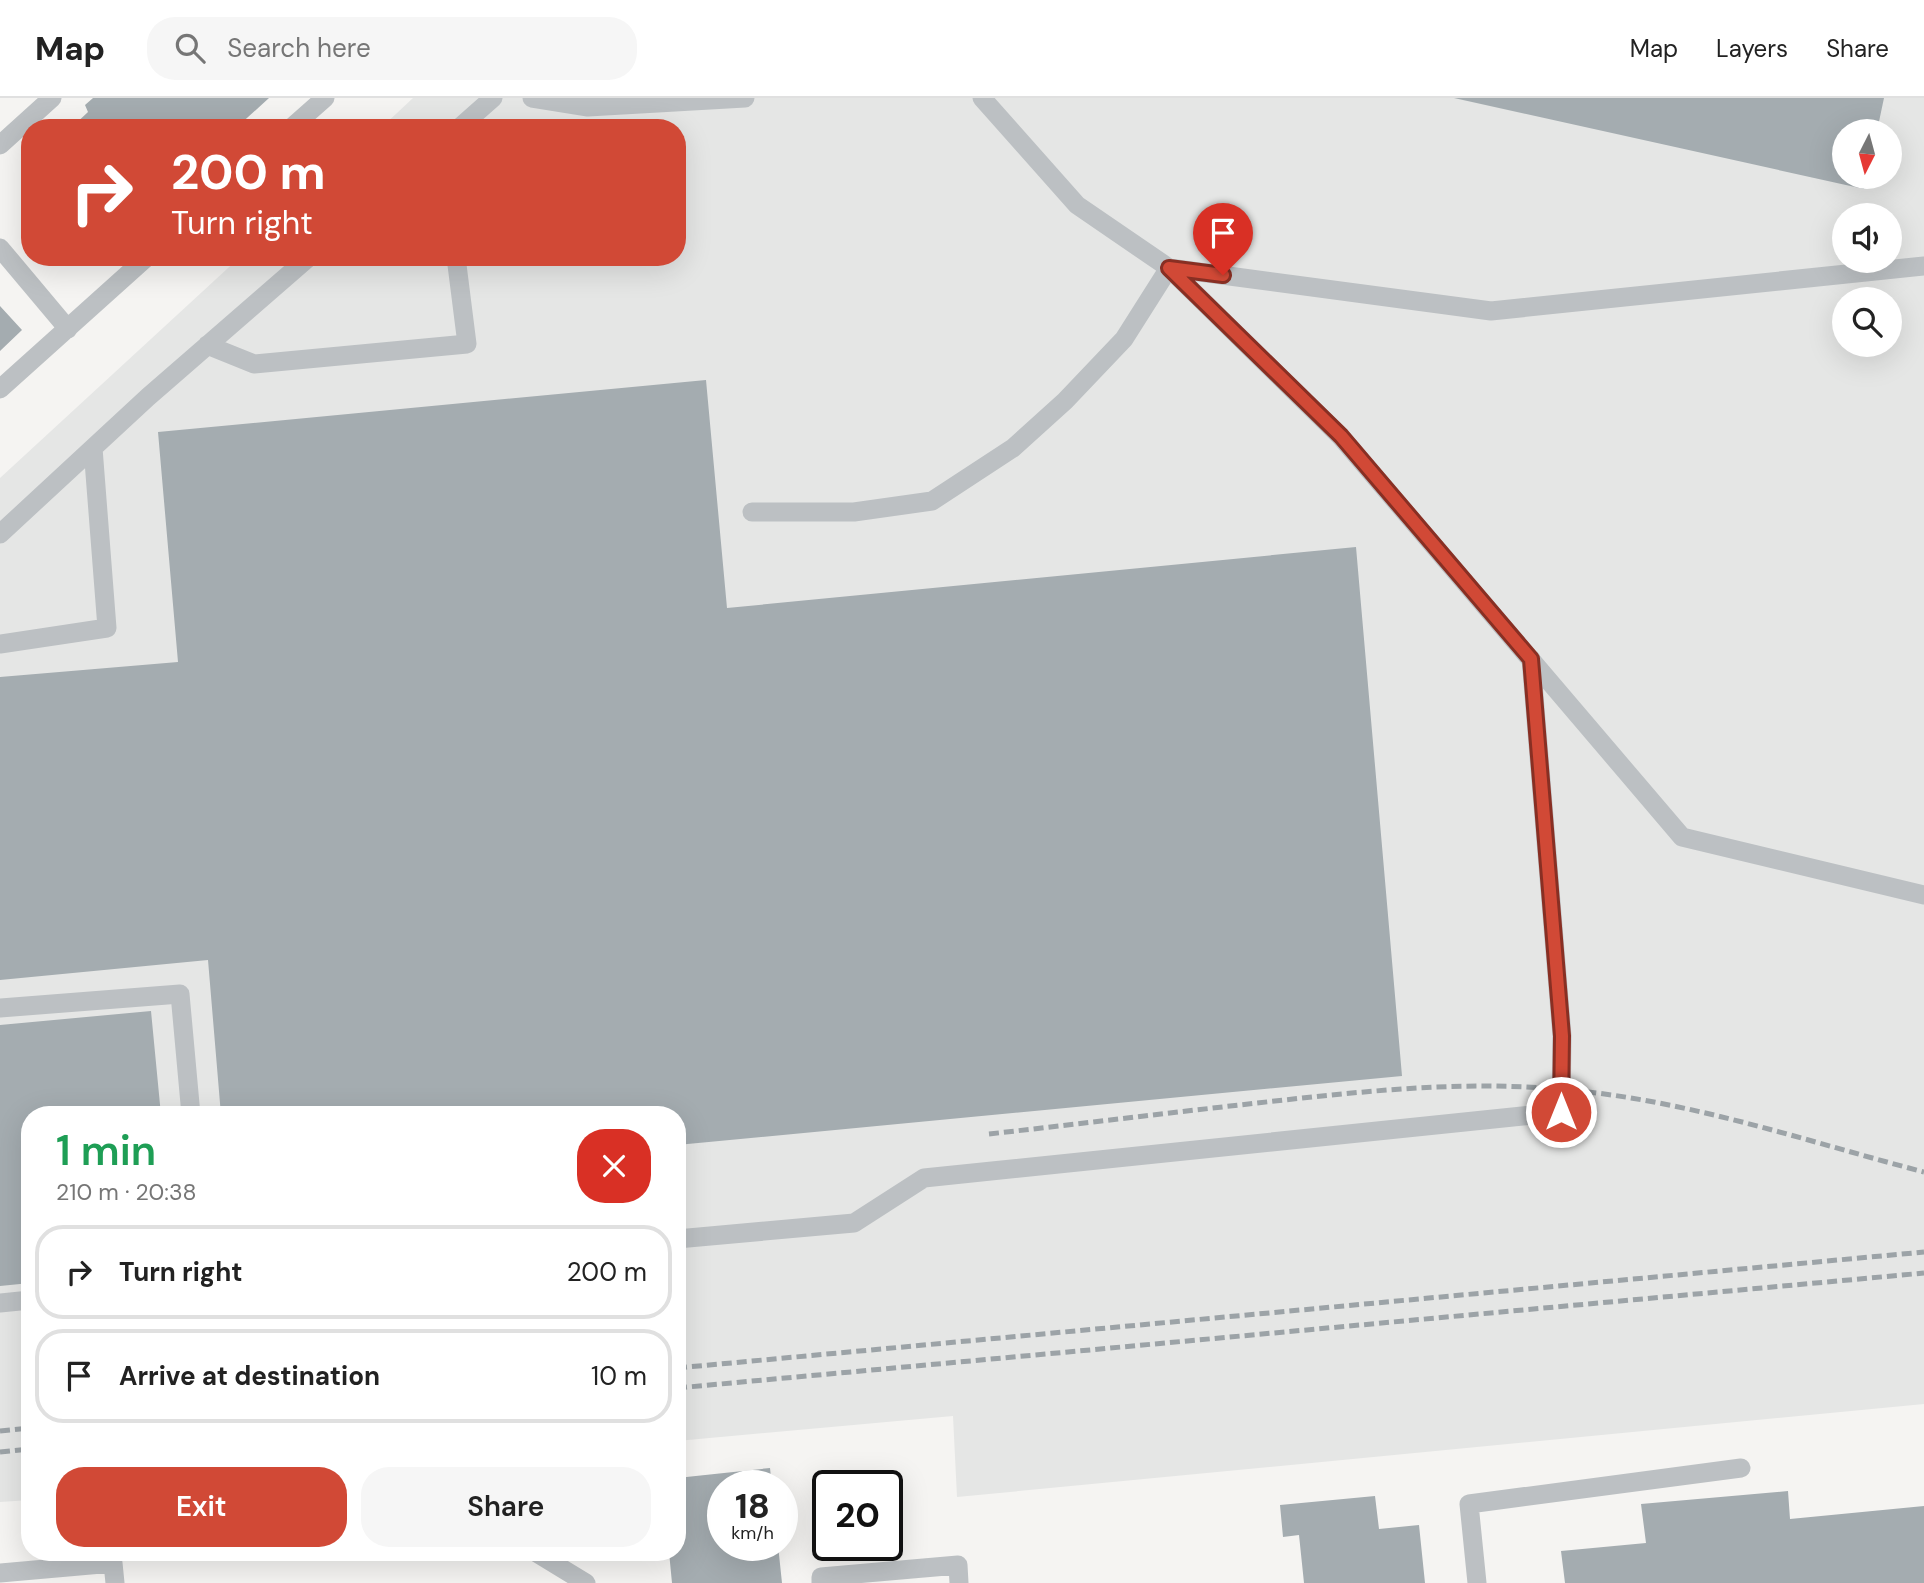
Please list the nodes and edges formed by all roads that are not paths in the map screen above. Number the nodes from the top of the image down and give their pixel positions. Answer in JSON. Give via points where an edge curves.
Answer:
{"nodes":[{"id":1,"x":52,"y":98,"type":"edge"},
{"id":2,"x":324,"y":98,"type":"edge"},
{"id":3,"x":493,"y":98,"type":"edge"},
{"id":4,"x":532,"y":98,"type":"edge"},
{"id":5,"x":746,"y":98,"type":"edge"},
{"id":6,"x":982,"y":98,"type":"edge"},
{"id":7,"x":670,"y":101,"type":"edge"},
{"id":8,"x":29,"y":119,"type":"edge"},
{"id":9,"x":301,"y":119,"type":"edge"},
{"id":10,"x":469,"y":119,"type":"edge"},
{"id":11,"x":21,"y":126,"type":"edge"},
{"id":12,"x":0,"y":145,"type":"edge"},
{"id":13,"x":0,"y":248,"type":"edge"},
{"id":14,"x":137,"y":266,"type":"edge"},
{"id":15,"x":299,"y":266,"type":"edge"},
{"id":16,"x":457,"y":266,"type":"edge"},
{"id":17,"x":1924,"y":266,"type":"edge"},
{"id":18,"x":1169,"y":268,"type":"junction"},
{"id":19,"x":68,"y":329,"type":"junction"},
{"id":20,"x":207,"y":345,"type":"junction"},
{"id":21,"x":0,"y":390,"type":"edge"},
{"id":22,"x":93,"y":448,"type":"junction"},
{"id":23,"x":752,"y":512,"type":"dead end"},
{"id":24,"x":0,"y":534,"type":"edge"},
{"id":25,"x":0,"y":644,"type":"edge"},
{"id":26,"x":1531,"y":659,"type":"junction"},
{"id":27,"x":1924,"y":895,"type":"edge"},
{"id":28,"x":0,"y":1008,"type":"edge"},
{"id":29,"x":190,"y":1106,"type":"edge"},
{"id":30,"x":686,"y":1238,"type":"edge"},
{"id":31,"x":21,"y":1301,"type":"edge"},
{"id":32,"x":0,"y":1303,"type":"edge"},
{"id":33,"x":1741,"y":1468,"type":"dead end"},
{"id":34,"x":550,"y":1561,"type":"edge"},
{"id":35,"x":0,"y":1573,"type":"edge"},
{"id":36,"x":115,"y":1583,"type":"edge"},
{"id":37,"x":586,"y":1583,"type":"edge"},
{"id":38,"x":821,"y":1583,"type":"edge"},
{"id":39,"x":959,"y":1583,"type":"edge"},
{"id":40,"x":1477,"y":1583,"type":"edge"}],
"edges":[{"from":1,"to":8,"type":"lane"},
{"from":2,"to":9,"type":"lane"},
{"from":3,"to":10,"type":"lane"},
{"from":4,"to":7,"type":"lane","via":[[588,107]]},
{"from":5,"to":7,"type":"lane"},
{"from":6,"to":18,"type":"lane","via":[[1077,205]]},
{"from":11,"to":12,"type":"lane"},
{"from":13,"to":19,"type":"lane"},
{"from":14,"to":19,"type":"lane"},
{"from":15,"to":20,"type":"lane"},
{"from":16,"to":20,"type":"lane","via":[[467,344],[254,364]]},
{"from":17,"to":18,"type":"lane","via":[[1491,311]]},
{"from":18,"to":23,"type":"lane","via":[[1124,339],[1065,401],[1013,448],[932,501],[854,512]]},
{"from":18,"to":26,"type":"lane","via":[[1341,436]]},
{"from":19,"to":21,"type":"lane"},
{"from":20,"to":22,"type":"lane"},
{"from":22,"to":24,"type":"lane"},
{"from":22,"to":25,"type":"lane","via":[[107,628]]},
{"from":26,"to":27,"type":"lane","via":[[1682,837]]},
{"from":26,"to":30,"type":"lane","via":[[1562,1036],[1561,1112],[924,1178],[854,1223]]},
{"from":28,"to":29,"type":"lane","via":[[180,994]]},
{"from":31,"to":32,"type":"lane"},
{"from":33,"to":40,"type":"lane","via":[[1469,1504]]},
{"from":34,"to":37,"type":"lane"},
{"from":35,"to":36,"type":"lane","via":[[113,1563]]},
{"from":38,"to":39,"type":"lane","via":[[821,1577],[958,1565]]}]}
